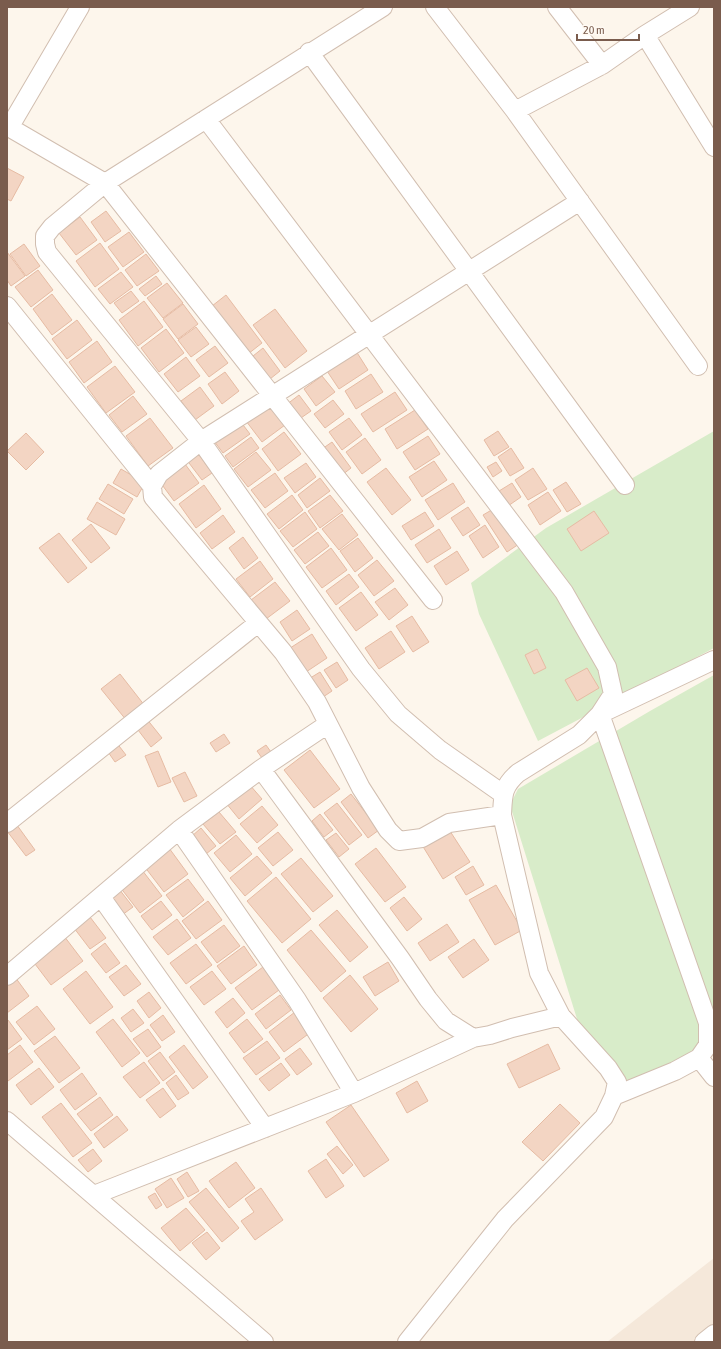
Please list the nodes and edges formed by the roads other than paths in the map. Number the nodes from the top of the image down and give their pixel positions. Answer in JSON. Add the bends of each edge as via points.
{"nodes":[{"id":1,"x":80,"y":7,"type":"edge"},
{"id":2,"x":383,"y":7,"type":"edge"},
{"id":3,"x":435,"y":7,"type":"edge"},
{"id":4,"x":557,"y":7,"type":"edge"},
{"id":5,"x":690,"y":7,"type":"edge"},
{"id":6,"x":645,"y":35,"type":"junction"},
{"id":7,"x":309,"y":52,"type":"junction"},
{"id":8,"x":602,"y":65,"type":"junction"},
{"id":9,"x":514,"y":111,"type":"junction"},
{"id":10,"x":206,"y":119,"type":"junction"},
{"id":11,"x":8,"y":127,"type":"edge"},
{"id":12,"x":714,"y":147,"type":"edge"},
{"id":13,"x":105,"y":183,"type":"junction"},
{"id":14,"x":580,"y":201,"type":"junction"},
{"id":15,"x":470,"y":271,"type":"junction"},
{"id":16,"x":7,"y":306,"type":"edge"},
{"id":17,"x":369,"y":335,"type":"junction"},
{"id":18,"x":698,"y":366,"type":"dead end"},
{"id":19,"x":272,"y":396,"type":"junction"},
{"id":20,"x":202,"y":441,"type":"junction"},
{"id":21,"x":625,"y":485,"type":"dead end"},
{"id":22,"x":152,"y":486,"type":"junction"},
{"id":23,"x":433,"y":600,"type":"dead end"},
{"id":24,"x":258,"y":623,"type":"junction"},
{"id":25,"x":714,"y":660,"type":"edge"},
{"id":26,"x":600,"y":714,"type":"junction"},
{"id":27,"x":328,"y":724,"type":"junction"},
{"id":28,"x":260,"y":769,"type":"junction"},
{"id":29,"x":503,"y":794,"type":"junction"},
{"id":30,"x":502,"y":816,"type":"junction"},
{"id":31,"x":7,"y":823,"type":"edge"},
{"id":32,"x":179,"y":830,"type":"junction"},
{"id":33,"x":101,"y":897,"type":"junction"},
{"id":34,"x":7,"y":976,"type":"edge"},
{"id":35,"x":561,"y":1016,"type":"junction"},
{"id":36,"x":473,"y":1038,"type":"junction"},
{"id":37,"x":699,"y":1058,"type":"junction"},
{"id":38,"x":714,"y":1077,"type":"edge"},
{"id":39,"x":354,"y":1093,"type":"junction"},
{"id":40,"x":614,"y":1096,"type":"junction"},
{"id":41,"x":7,"y":1121,"type":"edge"},
{"id":42,"x":265,"y":1128,"type":"junction"},
{"id":43,"x":94,"y":1196,"type":"junction"},
{"id":44,"x":714,"y":1334,"type":"edge"},
{"id":45,"x":264,"y":1342,"type":"edge"},
{"id":46,"x":407,"y":1342,"type":"edge"},
{"id":47,"x":704,"y":1342,"type":"edge"}],
"edges":[{"from":1,"to":11,"type":"street"},
{"from":2,"to":7,"type":"street"},
{"from":3,"to":9,"type":"street"},
{"from":4,"to":8,"type":"street"},
{"from":5,"to":6,"type":"street"},
{"from":6,"to":8,"type":"street"},
{"from":6,"to":12,"type":"street"},
{"from":7,"to":10,"type":"street"},
{"from":7,"to":15,"type":"street"},
{"from":8,"to":9,"type":"street"},
{"from":9,"to":14,"type":"street"},
{"from":10,"to":13,"type":"street"},
{"from":10,"to":17,"type":"street"},
{"from":11,"to":13,"type":"street"},
{"from":13,"to":19,"type":"street"},
{"from":13,"to":20,"type":"street","via":[[52,227],[45,236],[47,252]]},
{"from":14,"to":15,"type":"street"},
{"from":14,"to":18,"type":"street"},
{"from":15,"to":17,"type":"street"},
{"from":15,"to":21,"type":"street"},
{"from":16,"to":22,"type":"street"},
{"from":17,"to":19,"type":"street"},
{"from":17,"to":26,"type":"street","via":[[564,592],[607,667],[613,694]]},
{"from":19,"to":20,"type":"street"},
{"from":19,"to":23,"type":"street"},
{"from":20,"to":22,"type":"street","via":[[159,474]]},
{"from":20,"to":29,"type":"street","via":[[361,669],[398,714],[440,750]]},
{"from":22,"to":24,"type":"street","via":[[153,498]]},
{"from":24,"to":27,"type":"street","via":[[283,652],[317,702]]},
{"from":24,"to":31,"type":"street"},
{"from":25,"to":26,"type":"street"},
{"from":26,"to":29,"type":"street","via":[[579,735],[518,773],[510,780]]},
{"from":26,"to":37,"type":"street","via":[[708,1023],[708,1044]]},
{"from":27,"to":28,"type":"street"},
{"from":27,"to":30,"type":"street","via":[[361,788],[388,830],[399,841],[422,838],[449,823]]},
{"from":28,"to":32,"type":"street"},
{"from":28,"to":36,"type":"street","via":[[428,999],[446,1021]]},
{"from":29,"to":30,"type":"street"},
{"from":30,"to":35,"type":"street","via":[[539,973]]},
{"from":32,"to":33,"type":"street"},
{"from":32,"to":39,"type":"street","via":[[297,1000]]},
{"from":33,"to":34,"type":"street"},
{"from":33,"to":42,"type":"street"},
{"from":35,"to":36,"type":"street"},
{"from":35,"to":40,"type":"street","via":[[608,1068],[617,1082]]},
{"from":36,"to":39,"type":"street"},
{"from":37,"to":38,"type":"street"},
{"from":37,"to":40,"type":"street","via":[[675,1071]]},
{"from":39,"to":42,"type":"street"},
{"from":40,"to":46,"type":"street","via":[[604,1117],[505,1219]]},
{"from":41,"to":43,"type":"street"},
{"from":42,"to":43,"type":"street"},
{"from":43,"to":45,"type":"street"},
{"from":44,"to":47,"type":"street"}]}
